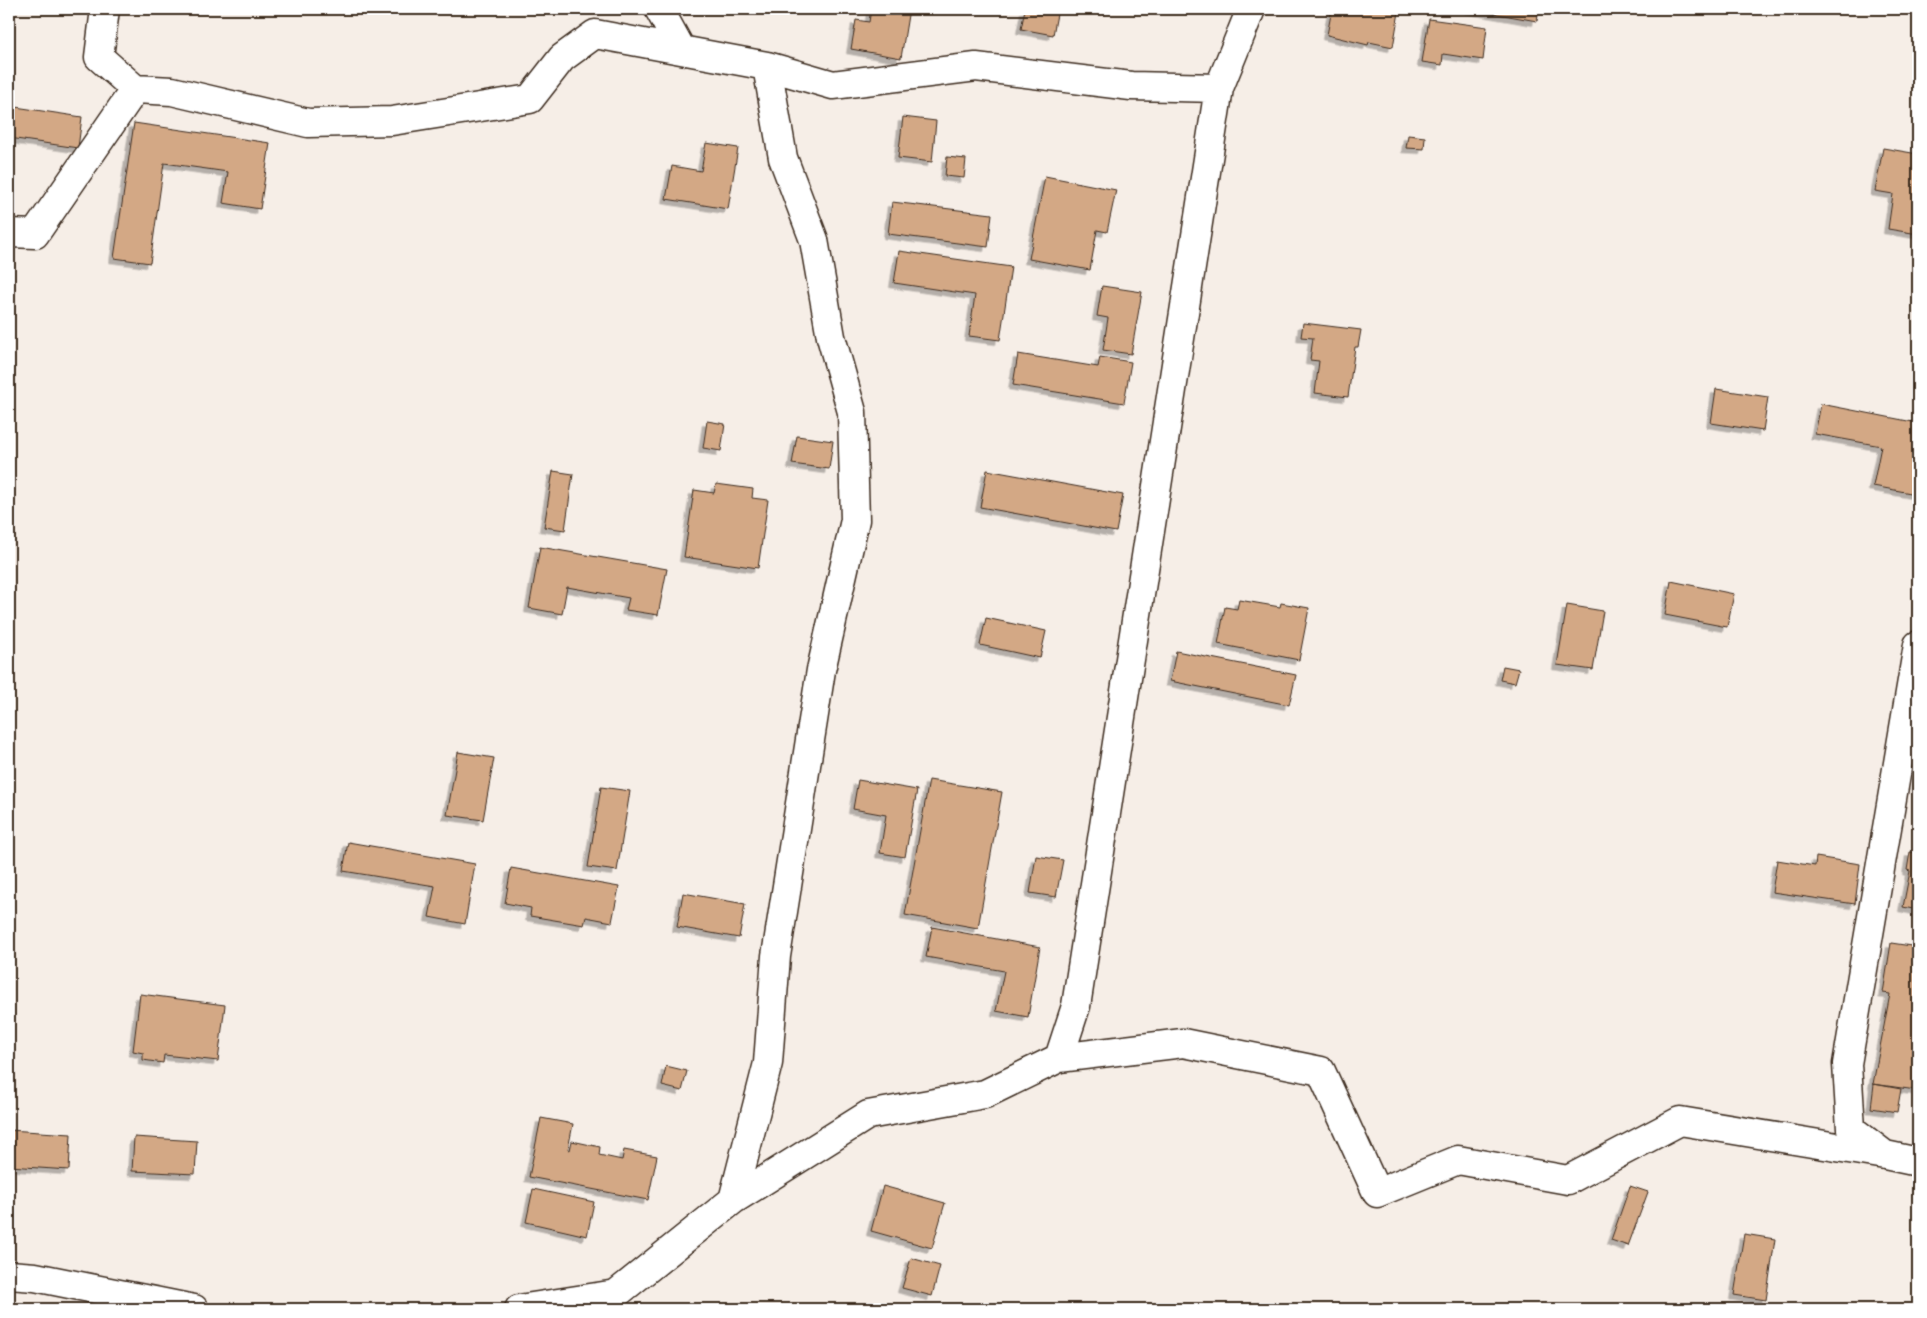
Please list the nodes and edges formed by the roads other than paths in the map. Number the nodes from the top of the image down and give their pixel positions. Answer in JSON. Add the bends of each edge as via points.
{"nodes":[{"id":1,"x":105,"y":9,"type":"edge"},
{"id":2,"x":659,"y":9,"type":"edge"},
{"id":3,"x":1251,"y":9,"type":"edge"},
{"id":4,"x":681,"y":49,"type":"junction"},
{"id":5,"x":767,"y":66,"type":"junction"},
{"id":6,"x":1219,"y":88,"type":"junction"},
{"id":7,"x":135,"y":89,"type":"junction"},
{"id":8,"x":9,"y":233,"type":"edge"},
{"id":9,"x":1918,"y":645,"type":"edge"},
{"id":10,"x":1059,"y":1058,"type":"junction"},
{"id":11,"x":1885,"y":1155,"type":"junction"},
{"id":12,"x":1918,"y":1162,"type":"edge"},
{"id":13,"x":733,"y":1200,"type":"junction"},
{"id":14,"x":9,"y":1275,"type":"edge"},
{"id":15,"x":612,"y":1301,"type":"edge"},
{"id":16,"x":194,"y":1309,"type":"edge"},
{"id":17,"x":518,"y":1309,"type":"edge"}],
"edges":[{"from":1,"to":7,"type":"street","via":[[99,57]]},
{"from":2,"to":4,"type":"street"},
{"from":3,"to":6,"type":"street"},
{"from":4,"to":5,"type":"street"},
{"from":4,"to":7,"type":"street","via":[[594,34],[562,58],[530,99],[392,121],[308,123],[172,91]]},
{"from":5,"to":6,"type":"street","via":[[833,85],[976,67],[1131,86]]},
{"from":5,"to":13,"type":"street","via":[[783,158],[814,240],[830,336],[852,412],[855,520],[814,709],[776,956],[768,1063]]},
{"from":6,"to":10,"type":"street","via":[[1076,1006]]},
{"from":7,"to":8,"type":"street","via":[[35,234]]},
{"from":9,"to":11,"type":"street","via":[[1847,1064],[1851,1129]]},
{"from":10,"to":11,"type":"street","via":[[1183,1043],[1321,1071],[1377,1193],[1458,1160],[1568,1180],[1680,1121]]},
{"from":10,"to":13,"type":"street","via":[[985,1094],[868,1115]]},
{"from":11,"to":12,"type":"street"},
{"from":13,"to":15,"type":"street"},
{"from":14,"to":16,"type":"street","via":[[35,1277]]},
{"from":15,"to":17,"type":"street"}]}
